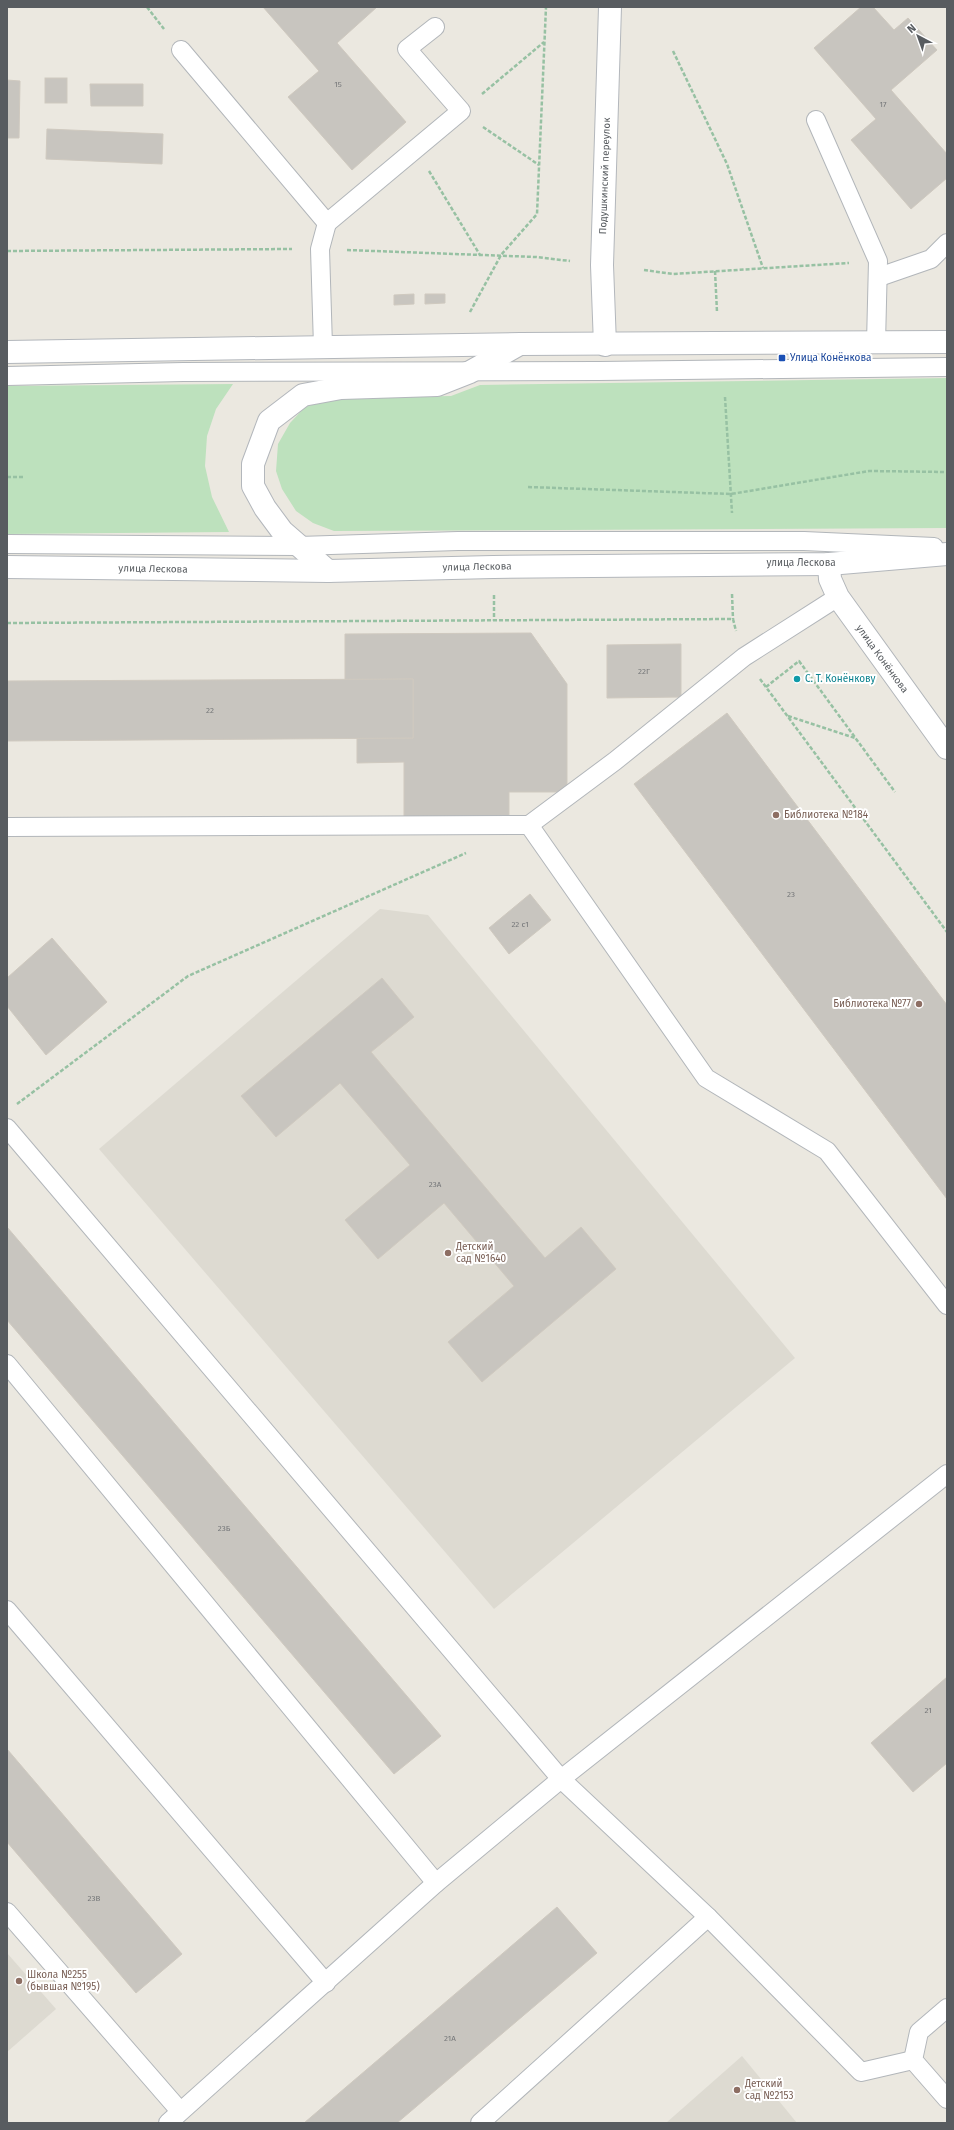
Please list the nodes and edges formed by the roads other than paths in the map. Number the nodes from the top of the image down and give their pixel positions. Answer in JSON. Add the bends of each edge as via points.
{"nodes":[{"id":1,"x":610,"y":7,"type":"edge"},
{"id":2,"x":435,"y":27,"type":"dead end"},
{"id":3,"x":181,"y":50,"type":"dead end"},
{"id":4,"x":816,"y":120,"type":"dead end"},
{"id":5,"x":327,"y":223,"type":"junction"},
{"id":6,"x":947,"y":243,"type":"edge"},
{"id":7,"x":879,"y":269,"type":"junction"},
{"id":8,"x":947,"y":342,"type":"edge"},
{"id":9,"x":876,"y":343,"type":"junction"},
{"id":10,"x":520,"y":344,"type":"junction"},
{"id":11,"x":604,"y":345,"type":"junction"},
{"id":12,"x":323,"y":346,"type":"junction"},
{"id":13,"x":7,"y":352,"type":"edge"},
{"id":14,"x":947,"y":367,"type":"edge"},
{"id":15,"x":470,"y":372,"type":"junction"},
{"id":16,"x":7,"y":376,"type":"edge"},
{"id":17,"x":7,"y":544,"type":"edge"},
{"id":18,"x":299,"y":546,"type":"junction"},
{"id":19,"x":947,"y":548,"type":"edge"},
{"id":20,"x":947,"y":554,"type":"edge"},
{"id":21,"x":829,"y":564,"type":"junction"},
{"id":22,"x":7,"y":567,"type":"edge"},
{"id":23,"x":328,"y":572,"type":"junction"},
{"id":24,"x":838,"y":597,"type":"junction"},
{"id":25,"x":947,"y":748,"type":"edge"},
{"id":26,"x":529,"y":825,"type":"junction"},
{"id":27,"x":7,"y":827,"type":"edge"},
{"id":28,"x":7,"y":1128,"type":"edge"},
{"id":29,"x":947,"y":1305,"type":"edge"},
{"id":30,"x":7,"y":1364,"type":"edge"},
{"id":31,"x":947,"y":1474,"type":"edge"},
{"id":32,"x":7,"y":1610,"type":"edge"},
{"id":33,"x":561,"y":1779,"type":"junction"},
{"id":34,"x":436,"y":1883,"type":"junction"},
{"id":35,"x":7,"y":1912,"type":"edge"},
{"id":36,"x":708,"y":1917,"type":"junction"},
{"id":37,"x":326,"y":1983,"type":"junction"},
{"id":38,"x":947,"y":2008,"type":"edge"},
{"id":39,"x":913,"y":2060,"type":"junction"},
{"id":40,"x":947,"y":2099,"type":"edge"},
{"id":41,"x":174,"y":2117,"type":"edge"},
{"id":42,"x":480,"y":2123,"type":"edge"}],
"edges":[{"from":1,"to":11,"type":"main road","name":"Подушкинский переулок","via":[[602,265]]},
{"from":2,"to":5,"type":"lane","via":[[407,49],[460,111]]},
{"from":3,"to":5,"type":"lane"},
{"from":4,"to":7,"type":"lane"},
{"from":5,"to":12,"type":"lane","via":[[320,249]]},
{"from":6,"to":7,"type":"lane","via":[[932,258]]},
{"from":7,"to":9,"type":"lane"},
{"from":8,"to":9,"type":"main road"},
{"from":9,"to":11,"type":"main road","via":[[725,342]]},
{"from":10,"to":11,"type":"main road"},
{"from":10,"to":12,"type":"main road"},
{"from":10,"to":15,"type":"main road"},
{"from":12,"to":13,"type":"main road"},
{"from":14,"to":15,"type":"lane"},
{"from":15,"to":16,"type":"lane","via":[[183,372]]},
{"from":15,"to":18,"type":"main road","via":[[437,386],[341,388],[303,395],[269,421],[253,464],[252,486],[282,531]]},
{"from":17,"to":18,"type":"lane","name":"улица Лескова"},
{"from":18,"to":19,"type":"lane","name":"улица Лескова","via":[[458,541],[804,541]]},
{"from":18,"to":23,"type":"main road"},
{"from":20,"to":21,"type":"main road","name":"улица Лескова"},
{"from":21,"to":23,"type":"main road","name":"улица Лескова","via":[[493,567]]},
{"from":21,"to":24,"type":"main road","name":"улица Конёнкова","via":[[830,579]]},
{"from":22,"to":23,"type":"main road","name":"улица Лескова"},
{"from":24,"to":25,"type":"main road","name":"улица Конёнкова"},
{"from":24,"to":26,"type":"lane","via":[[744,657],[615,761]]},
{"from":26,"to":27,"type":"lane"},
{"from":26,"to":29,"type":"lane","via":[[706,1078],[827,1151]]},
{"from":28,"to":33,"type":"lane"},
{"from":30,"to":34,"type":"lane"},
{"from":31,"to":33,"type":"lane"},
{"from":32,"to":37,"type":"lane"},
{"from":33,"to":34,"type":"lane"},
{"from":33,"to":36,"type":"lane"},
{"from":34,"to":37,"type":"lane"},
{"from":35,"to":41,"type":"lane"},
{"from":36,"to":39,"type":"lane","via":[[861,2072]]},
{"from":36,"to":42,"type":"lane"},
{"from":37,"to":41,"type":"lane"},
{"from":38,"to":39,"type":"lane","via":[[918,2032]]},
{"from":39,"to":40,"type":"lane"}]}
